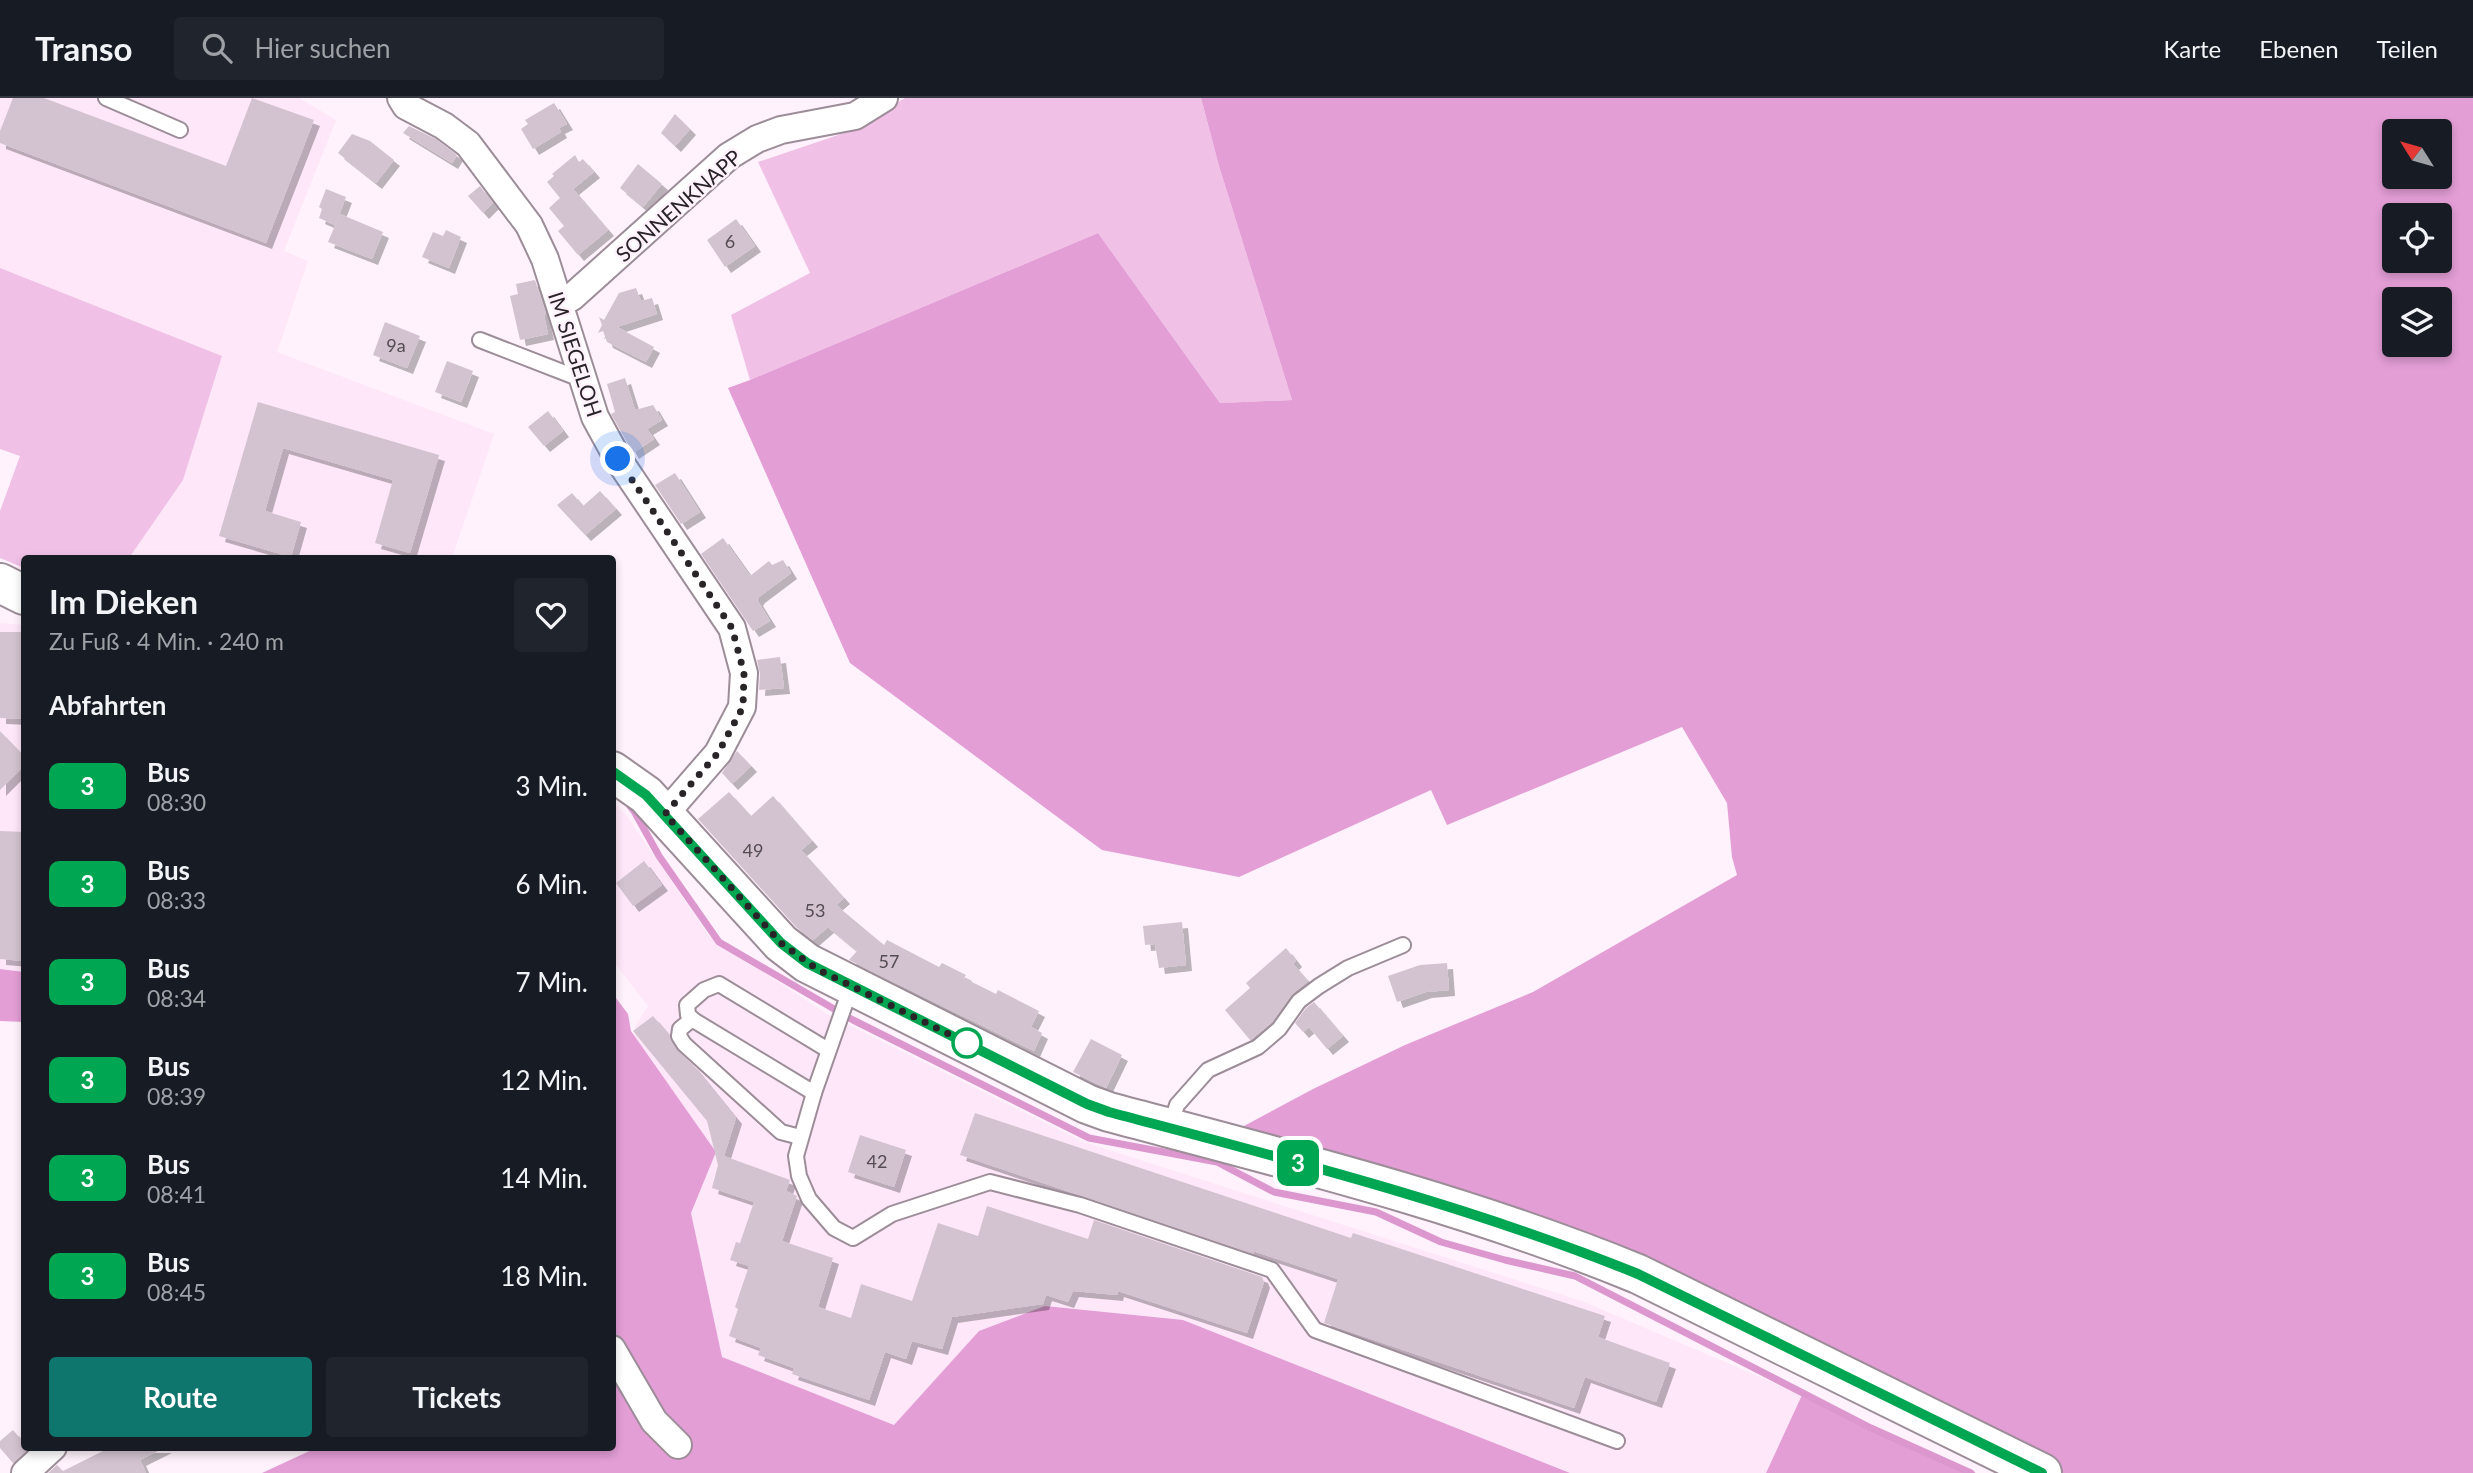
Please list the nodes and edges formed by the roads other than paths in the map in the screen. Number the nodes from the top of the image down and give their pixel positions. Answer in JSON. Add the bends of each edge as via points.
{"nodes":[{"id":1,"x":106,"y":98,"type":"edge"},
{"id":2,"x":401,"y":98,"type":"edge"},
{"id":3,"x":884,"y":98,"type":"edge"},
{"id":4,"x":180,"y":130,"type":"dead end"},
{"id":5,"x":559,"y":304,"type":"junction"},
{"id":6,"x":480,"y":340,"type":"dead end"},
{"id":7,"x":583,"y":380,"type":"junction"},
{"id":8,"x":0,"y":583,"type":"edge"},
{"id":9,"x":21,"y":594,"type":"edge"},
{"id":10,"x":616,"y":774,"type":"edge"},
{"id":11,"x":665,"y":814,"type":"junction"},
{"id":12,"x":1403,"y":945,"type":"dead end"},
{"id":13,"x":849,"y":994,"type":"junction"},
{"id":14,"x":692,"y":1019,"type":"junction"},
{"id":15,"x":828,"y":1050,"type":"junction"},
{"id":16,"x":814,"y":1093,"type":"junction"},
{"id":17,"x":1170,"y":1128,"type":"junction"},
{"id":18,"x":800,"y":1137,"type":"junction"},
{"id":19,"x":616,"y":1356,"type":"edge"},
{"id":20,"x":1617,"y":1441,"type":"dead end"},
{"id":21,"x":678,"y":1445,"type":"dead end"},
{"id":22,"x":49,"y":1451,"type":"edge"},
{"id":23,"x":25,"y":1473,"type":"edge"},
{"id":24,"x":2042,"y":1473,"type":"edge"}],
"edges":[{"from":1,"to":4,"type":"lane"},
{"from":2,"to":5,"type":"street","name":"IM SIEGELOH","via":[[406,106],[468,144],[529,225]]},
{"from":3,"to":5,"type":"street","name":"SONNENKNAPP","via":[[855,116],[781,130],[729,156],[572,298]]},
{"from":5,"to":7,"type":"street","name":"IM SIEGELOH"},
{"from":6,"to":7,"type":"lane"},
{"from":7,"to":11,"type":"street","name":"IM SIEGELOH","via":[[595,417],[618,459],[732,628],[744,673],[743,707],[718,753]]},
{"from":8,"to":9,"type":"street"},
{"from":10,"to":11,"type":"street"},
{"from":11,"to":13,"type":"street","via":[[781,943]]},
{"from":12,"to":17,"type":"lane","via":[[1319,986],[1299,1001],[1279,1030],[1258,1047],[1208,1070],[1177,1105]]},
{"from":13,"to":15,"type":"lane"},
{"from":13,"to":17,"type":"street","via":[[1087,1104]]},
{"from":14,"to":15,"type":"lane","via":[[687,1005],[719,984]]},
{"from":14,"to":16,"type":"lane"},
{"from":14,"to":18,"type":"lane","via":[[680,1029],[684,1044],[781,1132]]},
{"from":15,"to":16,"type":"lane"},
{"from":16,"to":18,"type":"lane"},
{"from":17,"to":24,"type":"street","via":[[1578,1250],[1638,1274]]},
{"from":18,"to":20,"type":"lane","via":[[796,1164],[809,1199],[834,1228],[853,1238],[891,1214],[990,1182],[1080,1205],[1272,1270],[1315,1330]]},
{"from":19,"to":21,"type":"street","via":[[654,1421]]},
{"from":22,"to":23,"type":"street"}]}
